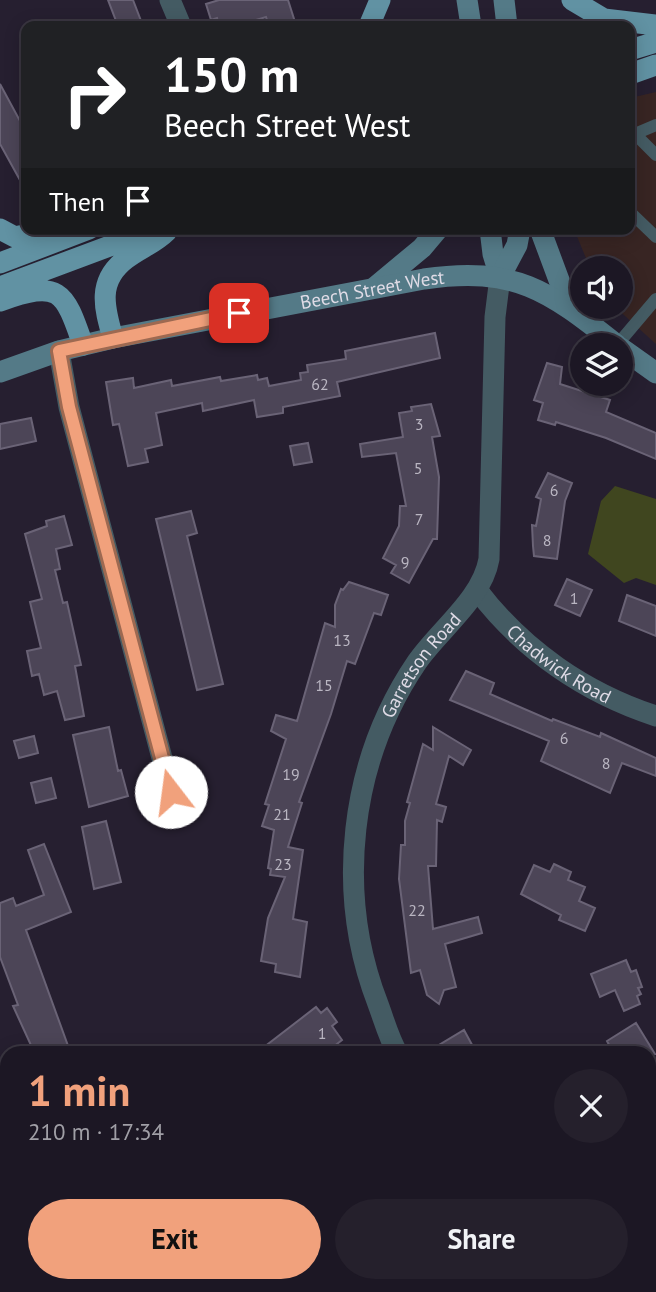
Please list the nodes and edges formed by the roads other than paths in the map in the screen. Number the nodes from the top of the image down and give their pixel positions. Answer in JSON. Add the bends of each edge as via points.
{"nodes":[{"id":1,"x":170,"y":0,"type":"edge"},
{"id":2,"x":380,"y":0,"type":"edge"},
{"id":3,"x":467,"y":0,"type":"edge"},
{"id":4,"x":504,"y":0,"type":"edge"},
{"id":5,"x":572,"y":0,"type":"edge"},
{"id":6,"x":179,"y":21,"type":"edge"},
{"id":7,"x":371,"y":21,"type":"edge"},
{"id":8,"x":470,"y":21,"type":"edge"},
{"id":9,"x":506,"y":21,"type":"edge"},
{"id":10,"x":621,"y":21,"type":"edge"},
{"id":11,"x":635,"y":23,"type":"edge"},
{"id":12,"x":656,"y":25,"type":"edge"},
{"id":13,"x":656,"y":42,"type":"edge"},
{"id":14,"x":635,"y":48,"type":"edge"},
{"id":15,"x":656,"y":65,"type":"edge"},
{"id":16,"x":635,"y":72,"type":"edge"},
{"id":17,"x":656,"y":125,"type":"edge"},
{"id":18,"x":635,"y":134,"type":"edge"},
{"id":19,"x":635,"y":138,"type":"edge"},
{"id":20,"x":656,"y":155,"type":"edge"},
{"id":21,"x":635,"y":217,"type":"edge"},
{"id":22,"x":0,"y":229,"type":"edge"},
{"id":23,"x":24,"y":235,"type":"edge"},
{"id":24,"x":73,"y":235,"type":"edge"},
{"id":25,"x":139,"y":235,"type":"edge"},
{"id":26,"x":163,"y":235,"type":"edge"},
{"id":27,"x":433,"y":235,"type":"edge"},
{"id":28,"x":491,"y":235,"type":"edge"},
{"id":29,"x":519,"y":235,"type":"edge"},
{"id":30,"x":542,"y":235,"type":"edge"},
{"id":31,"x":656,"y":237,"type":"edge"},
{"id":32,"x":0,"y":263,"type":"edge"},
{"id":33,"x":500,"y":277,"type":"junction"},
{"id":34,"x":0,"y":287,"type":"edge"},
{"id":35,"x":373,"y":288,"type":"junction"},
{"id":36,"x":656,"y":299,"type":"edge"},
{"id":37,"x":0,"y":301,"type":"edge"},
{"id":38,"x":569,"y":307,"type":"junction"},
{"id":39,"x":602,"y":333,"type":"edge"},
{"id":40,"x":629,"y":333,"type":"edge"},
{"id":41,"x":113,"y":338,"type":"junction"},
{"id":42,"x":83,"y":345,"type":"junction"},
{"id":43,"x":59,"y":351,"type":"junction"},
{"id":44,"x":633,"y":356,"type":"edge"},
{"id":45,"x":0,"y":372,"type":"edge"},
{"id":46,"x":656,"y":373,"type":"edge"},
{"id":47,"x":478,"y":592,"type":"junction"},
{"id":48,"x":656,"y":716,"type":"edge"},
{"id":49,"x":171,"y":792,"type":"dead end"},
{"id":50,"x":391,"y":1046,"type":"edge"}],
"edges":[{"from":1,"to":6,"type":"street"},
{"from":2,"to":7,"type":"main road"},
{"from":3,"to":8,"type":"street"},
{"from":4,"to":9,"type":"street"},
{"from":5,"to":10,"type":"main road","via":[[604,19]]},
{"from":11,"to":12,"type":"main road"},
{"from":13,"to":14,"type":"main road"},
{"from":15,"to":16,"type":"main road"},
{"from":17,"to":18,"type":"lane"},
{"from":19,"to":20,"type":"lane"},
{"from":21,"to":31,"type":"lane"},
{"from":22,"to":23,"type":"main road","via":[[15,237]]},
{"from":24,"to":32,"type":"main road"},
{"from":25,"to":34,"type":"main road"},
{"from":26,"to":41,"type":"main road","via":[[127,258],[105,285],[104,307]]},
{"from":27,"to":35,"type":"street"},
{"from":28,"to":33,"type":"street"},
{"from":29,"to":33,"type":"street"},
{"from":30,"to":38,"type":"street"},
{"from":33,"to":35,"type":"street","name":"Beech Street West","via":[[452,275]]},
{"from":33,"to":38,"type":"street","name":"Beech Street West","via":[[536,288]]},
{"from":33,"to":47,"type":"street","name":"Garretson Road","via":[[489,559]]},
{"from":35,"to":41,"type":"street","name":"Beech Street West"},
{"from":36,"to":40,"type":"lane"},
{"from":37,"to":42,"type":"main road","via":[[40,290],[60,294],[70,307]]},
{"from":38,"to":39,"type":"street","name":"Beech Street West"},
{"from":41,"to":42,"type":"street","name":"Beech Street West"},
{"from":42,"to":43,"type":"street","name":"Beech Street West"},
{"from":43,"to":45,"type":"street","name":"Beech Street West"},
{"from":43,"to":49,"type":"street","via":[[69,407]]},
{"from":44,"to":46,"type":"street","name":"Beech Street West"},
{"from":47,"to":48,"type":"street","name":"Chadwick Road","via":[[526,646],[569,675]]},
{"from":47,"to":50,"type":"street","name":"Garretson Road","via":[[417,663],[391,708],[357,818],[351,881],[357,923],[368,978]]}]}
